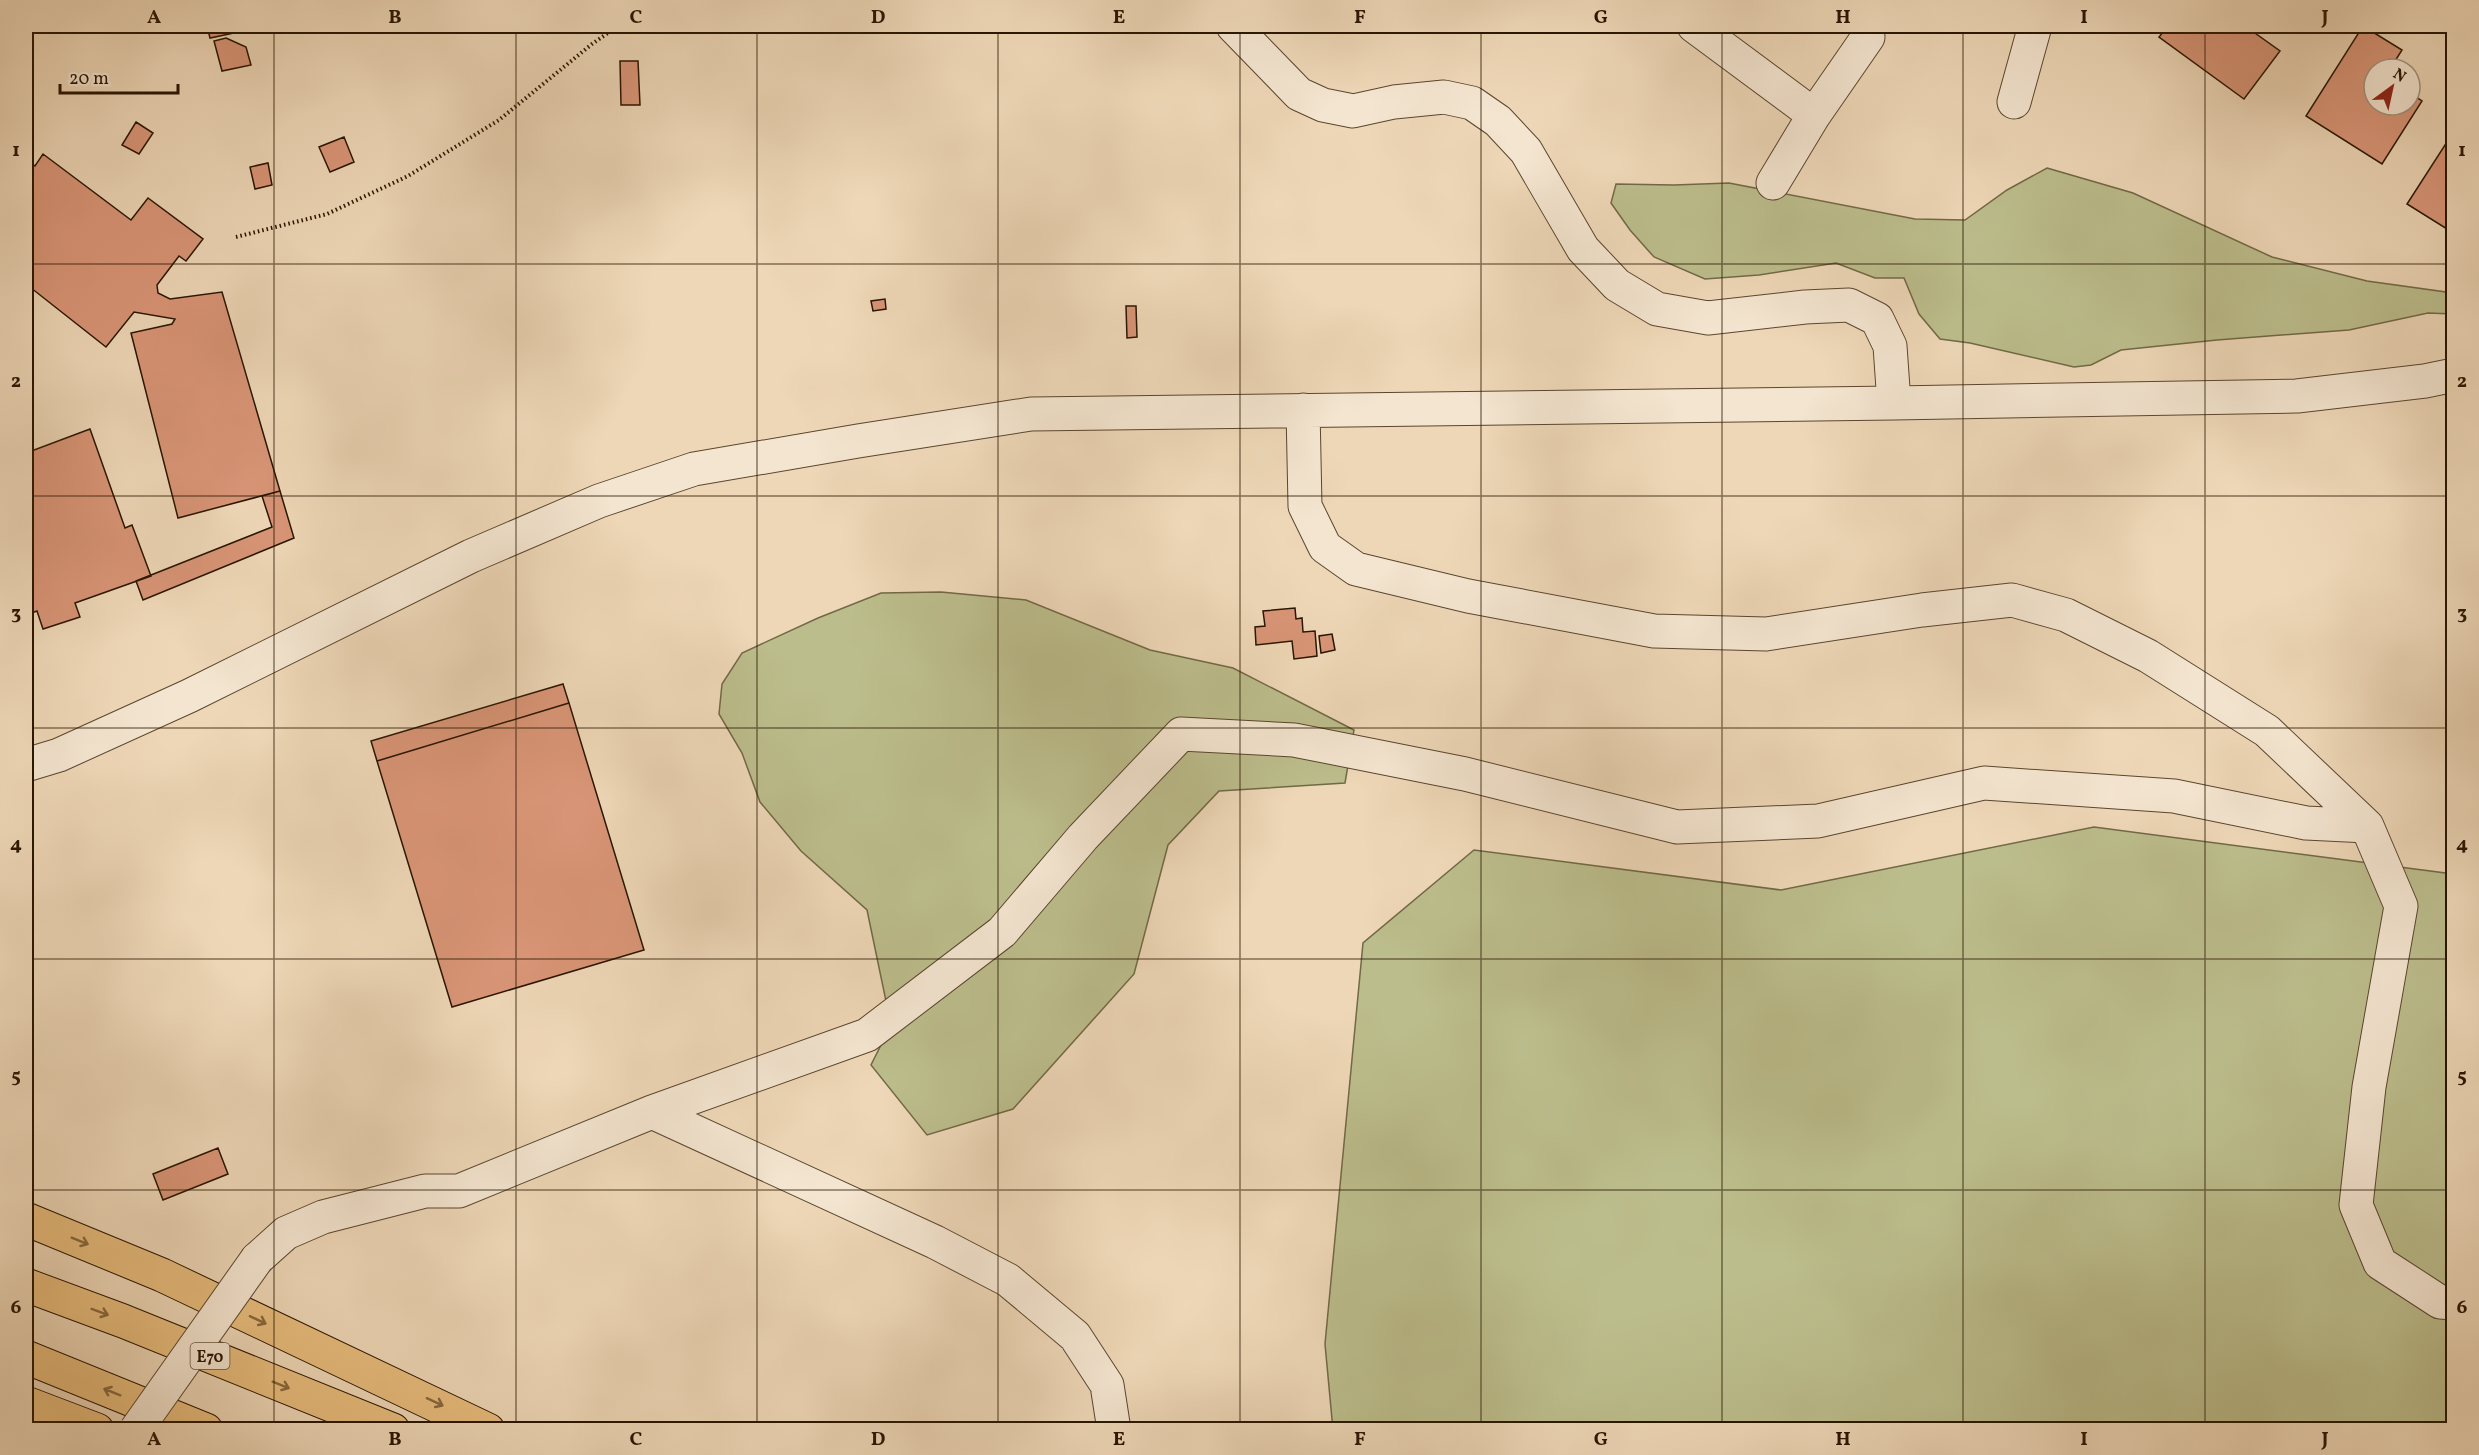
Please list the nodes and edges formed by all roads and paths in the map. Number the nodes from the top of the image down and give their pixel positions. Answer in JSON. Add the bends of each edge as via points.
{"nodes":[{"id":1,"x":618,"y":26,"type":"edge"},
{"id":2,"x":1233,"y":26,"type":"edge"},
{"id":3,"x":1694,"y":26,"type":"edge"},
{"id":4,"x":2035,"y":26,"type":"edge"},
{"id":5,"x":1868,"y":37,"type":"dead end"},
{"id":6,"x":2014,"y":102,"type":"dead end"},
{"id":7,"x":1814,"y":115,"type":"junction"},
{"id":8,"x":1773,"y":183,"type":"dead end"},
{"id":9,"x":236,"y":237,"type":"dead end"},
{"id":10,"x":2454,"y":375,"type":"edge"},
{"id":11,"x":1894,"y":403,"type":"junction"},
{"id":12,"x":1303,"y":410,"type":"junction"},
{"id":13,"x":26,"y":765,"type":"edge"},
{"id":14,"x":2367,"y":826,"type":"junction"},
{"id":15,"x":652,"y":1112,"type":"junction"},
{"id":16,"x":26,"y":1219,"type":"edge"},
{"id":17,"x":26,"y":1285,"type":"edge"},
{"id":18,"x":2454,"y":1303,"type":"edge"},
{"id":19,"x":26,"y":1357,"type":"edge"},
{"id":20,"x":26,"y":1403,"type":"edge"},
{"id":21,"x":97,"y":1430,"type":"edge"},
{"id":22,"x":136,"y":1430,"type":"edge"},
{"id":23,"x":206,"y":1430,"type":"edge"},
{"id":24,"x":393,"y":1430,"type":"edge"},
{"id":25,"x":488,"y":1430,"type":"edge"},
{"id":26,"x":1114,"y":1430,"type":"edge"}],
"edges":[{"from":1,"to":9,"type":"path","via":[[500,120],[408,176],[327,214]]},
{"from":2,"to":11,"type":"street","via":[[1299,94],[1323,105],[1353,111],[1444,97],[1472,103],[1498,120],[1526,151],[1583,249],[1617,285],[1657,309],[1708,318],[1849,305],[1877,319],[1890,346]]},
{"from":3,"to":7,"type":"street"},
{"from":4,"to":6,"type":"street"},
{"from":5,"to":7,"type":"street"},
{"from":7,"to":8,"type":"street"},
{"from":10,"to":11,"type":"street","via":[[2297,396]]},
{"from":11,"to":12,"type":"street"},
{"from":12,"to":13,"type":"street","via":[[1031,414],[694,469],[599,501],[471,556],[189,696],[58,755]]},
{"from":12,"to":14,"type":"street","via":[[1305,506],[1325,546],[1356,569],[1468,596],[1654,631],[1766,634],[2012,600],[2066,615],[2148,656],[2267,731]]},
{"from":14,"to":15,"type":"street","via":[[2306,823],[2174,796],[1984,783],[1818,821],[1677,827],[1465,774],[1293,740],[1181,734],[1083,837],[1002,932],[867,1035]]},
{"from":14,"to":18,"type":"street","via":[[2401,906],[2369,1087],[2356,1205],[2379,1263],[2440,1302]]},
{"from":15,"to":22,"type":"street","bridge":true,"via":[[459,1191],[425,1191],[323,1217],[286,1233],[257,1259]]},
{"from":15,"to":26,"type":"street","via":[[935,1242],[1008,1280],[1075,1336],[1107,1385]]},
{"from":16,"to":25,"type":"highway","one_way":true,"via":[[162,1275]]},
{"from":17,"to":24,"type":"highway","number":"E70","one_way":true},
{"from":23,"to":19,"type":"highway","one_way":true},
{"from":20,"to":21,"type":"highway"}]}
